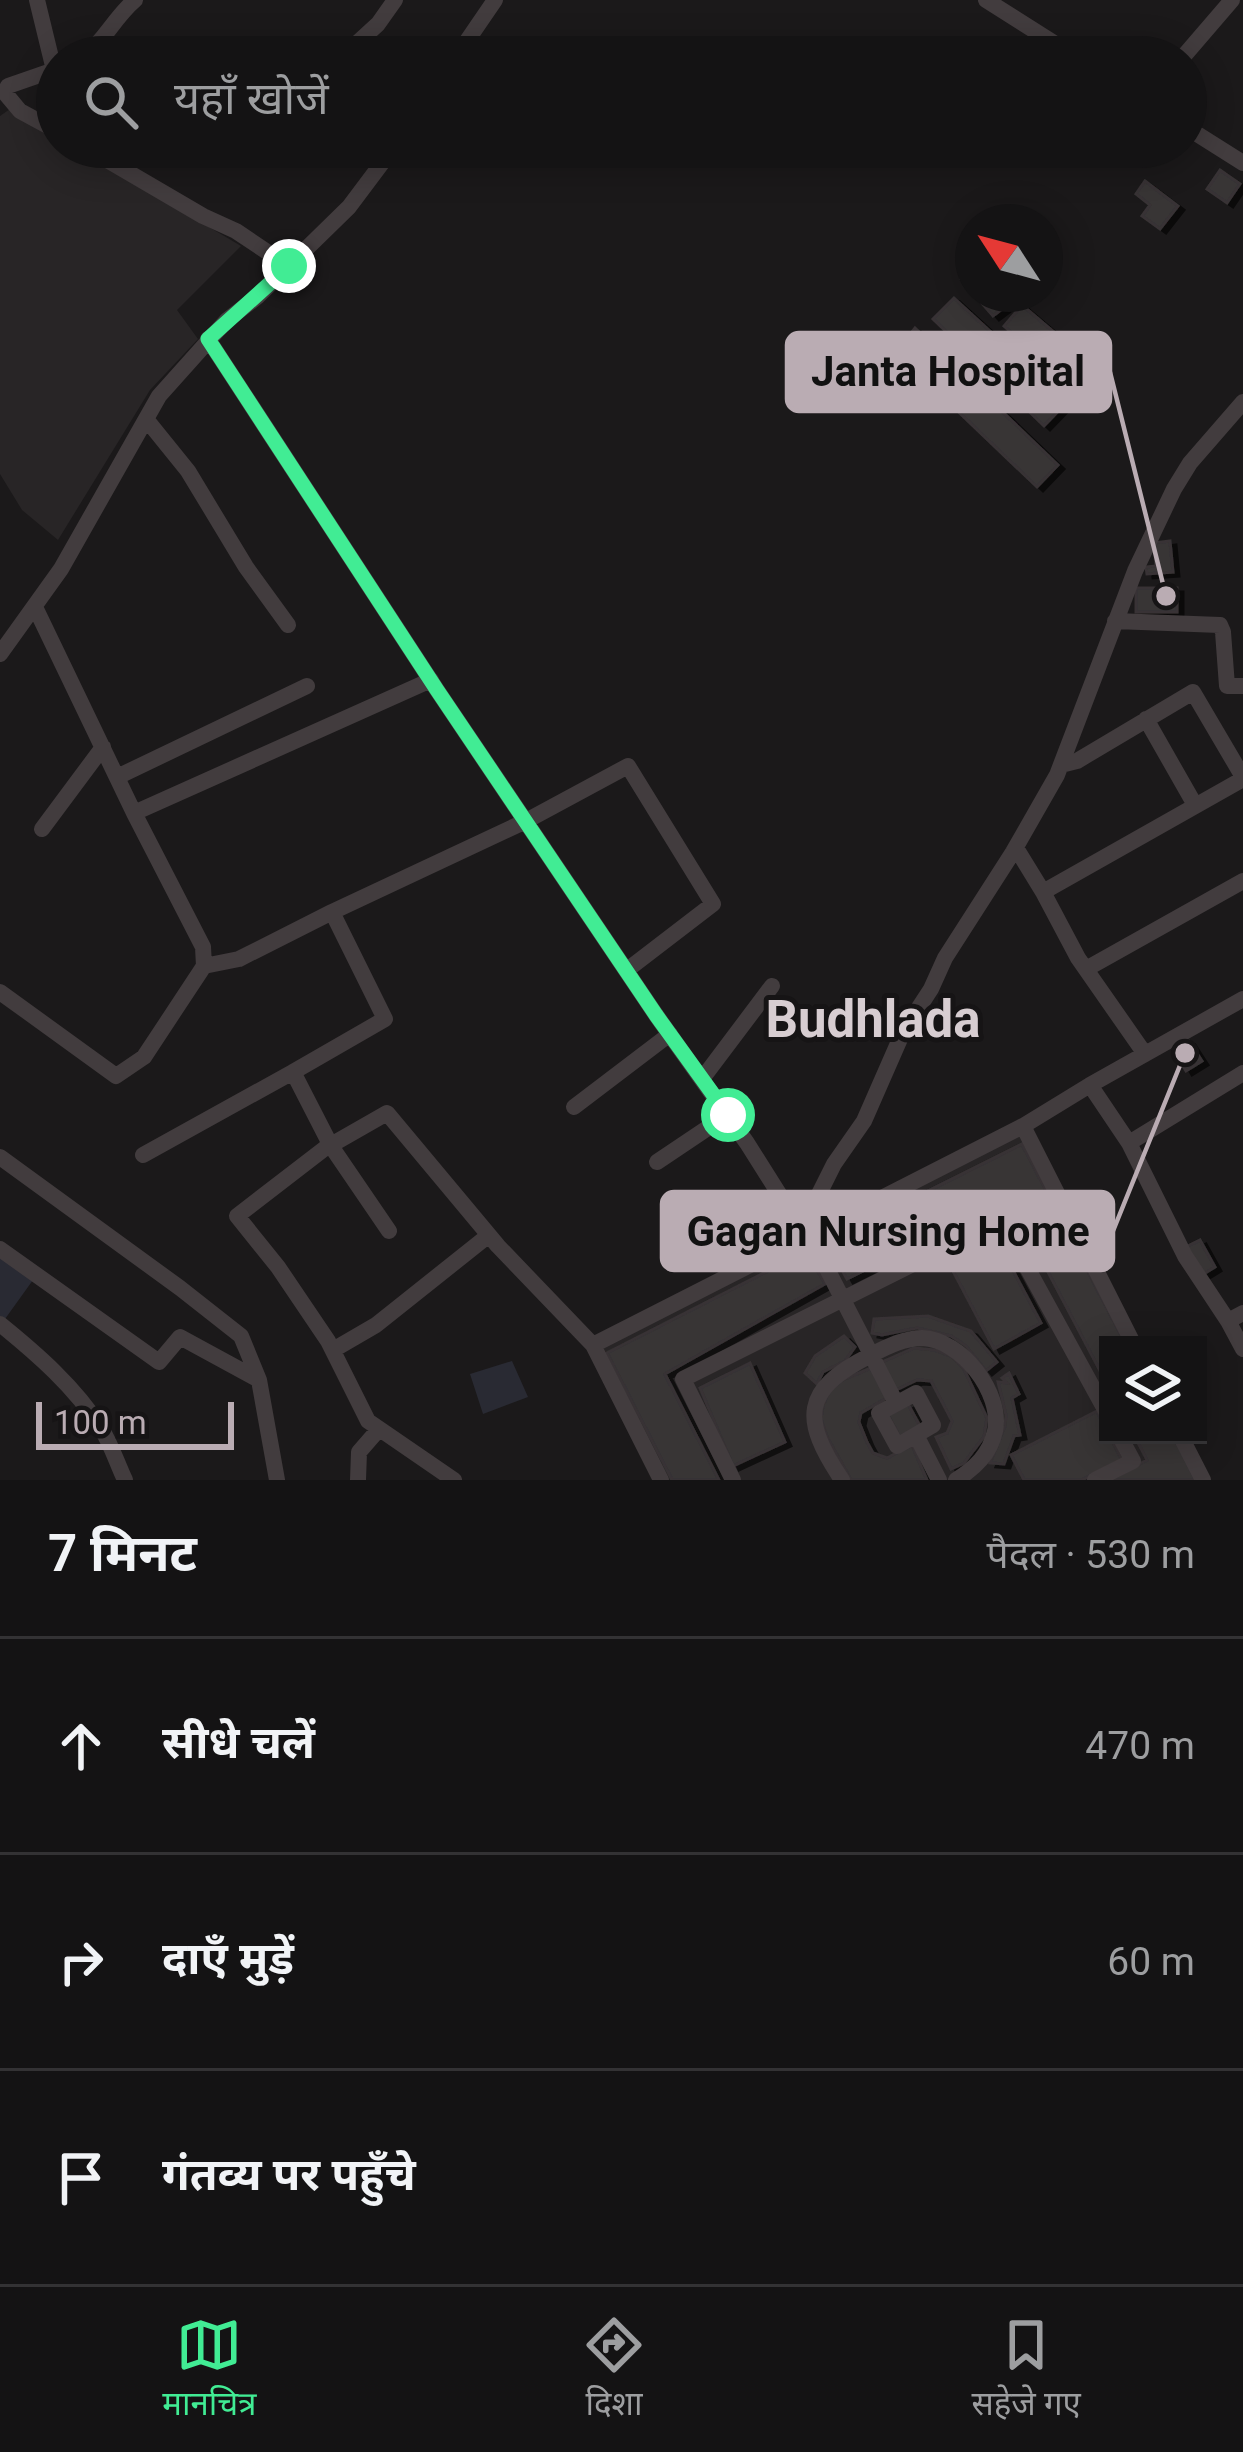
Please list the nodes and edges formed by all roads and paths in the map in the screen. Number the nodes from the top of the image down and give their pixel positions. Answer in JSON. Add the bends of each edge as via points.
{"nodes":[{"id":1,"x":37,"y":0,"type":"edge"},
{"id":2,"x":135,"y":0,"type":"edge"},
{"id":3,"x":395,"y":0,"type":"edge"},
{"id":4,"x":495,"y":0,"type":"edge"},
{"id":5,"x":986,"y":0,"type":"edge"},
{"id":6,"x":1232,"y":0,"type":"edge"},
{"id":7,"x":47,"y":36,"type":"edge"},
{"id":8,"x":104,"y":36,"type":"edge"},
{"id":9,"x":365,"y":36,"type":"edge"},
{"id":10,"x":470,"y":36,"type":"edge"},
{"id":11,"x":1043,"y":36,"type":"edge"},
{"id":12,"x":1201,"y":36,"type":"edge"},
{"id":13,"x":36,"y":77,"type":"edge"},
{"id":14,"x":36,"y":120,"type":"edge"},
{"id":15,"x":1207,"y":141,"type":"edge"},
{"id":16,"x":1243,"y":164,"type":"edge"},
{"id":17,"x":121,"y":168,"type":"edge"},
{"id":18,"x":378,"y":168,"type":"edge"},
{"id":19,"x":289,"y":266,"type":"junction"},
{"id":20,"x":208,"y":339,"type":"junction"},
{"id":21,"x":1243,"y":403,"type":"edge"},
{"id":22,"x":146,"y":419,"type":"junction"},
{"id":23,"x":35,"y":607,"type":"junction"},
{"id":24,"x":1115,"y":621,"type":"junction"},
{"id":25,"x":288,"y":625,"type":"dead end"},
{"id":26,"x":0,"y":654,"type":"edge"},
{"id":27,"x":431,"y":680,"type":"junction"},
{"id":28,"x":307,"y":686,"type":"dead end"},
{"id":29,"x":1235,"y":686,"type":"edge"},
{"id":30,"x":1193,"y":692,"type":"junction"},
{"id":31,"x":1146,"y":719,"type":"junction"},
{"id":32,"x":103,"y":747,"type":"junction"},
{"id":33,"x":1061,"y":765,"type":"junction"},
{"id":34,"x":117,"y":777,"type":"junction"},
{"id":35,"x":1243,"y":778,"type":"edge"},
{"id":36,"x":1195,"y":805,"type":"junction"},
{"id":37,"x":134,"y":813,"type":"junction"},
{"id":38,"x":526,"y":820,"type":"junction"},
{"id":39,"x":42,"y":830,"type":"dead end"},
{"id":40,"x":1016,"y":848,"type":"junction"},
{"id":41,"x":1243,"y":881,"type":"edge"},
{"id":42,"x":1043,"y":892,"type":"junction"},
{"id":43,"x":332,"y":912,"type":"junction"},
{"id":44,"x":204,"y":966,"type":"junction"},
{"id":45,"x":1086,"y":969,"type":"junction"},
{"id":46,"x":627,"y":970,"type":"junction"},
{"id":47,"x":772,"y":986,"type":"dead end"},
{"id":48,"x":0,"y":992,"type":"edge"},
{"id":49,"x":1243,"y":999,"type":"edge"},
{"id":50,"x":670,"y":1034,"type":"junction"},
{"id":51,"x":1145,"y":1054,"type":"junction"},
{"id":52,"x":293,"y":1072,"type":"junction"},
{"id":53,"x":1243,"y":1073,"type":"edge"},
{"id":54,"x":702,"y":1079,"type":"junction"},
{"id":55,"x":1090,"y":1084,"type":"junction"},
{"id":56,"x":574,"y":1107,"type":"dead end"},
{"id":57,"x":728,"y":1115,"type":"junction"},
{"id":58,"x":1023,"y":1126,"type":"junction"},
{"id":59,"x":1129,"y":1143,"type":"junction"},
{"id":60,"x":331,"y":1146,"type":"junction"},
{"id":61,"x":143,"y":1155,"type":"dead end"},
{"id":62,"x":0,"y":1157,"type":"edge"},
{"id":63,"x":657,"y":1162,"type":"dead end"},
{"id":64,"x":806,"y":1230,"type":"junction"},
{"id":65,"x":389,"y":1231,"type":"dead end"},
{"id":66,"x":489,"y":1235,"type":"junction"},
{"id":67,"x":0,"y":1250,"type":"edge"},
{"id":68,"x":842,"y":1298,"type":"junction"},
{"id":69,"x":1235,"y":1317,"type":"edge"},
{"id":70,"x":0,"y":1324,"type":"edge"},
{"id":71,"x":1130,"y":1336,"type":"edge"},
{"id":72,"x":593,"y":1345,"type":"junction"},
{"id":73,"x":1243,"y":1349,"type":"edge"},
{"id":74,"x":333,"y":1350,"type":"junction"},
{"id":75,"x":872,"y":1355,"type":"junction"},
{"id":76,"x":259,"y":1380,"type":"junction"},
{"id":77,"x":1099,"y":1399,"type":"edge"},
{"id":78,"x":896,"y":1403,"type":"junction"},
{"id":79,"x":379,"y":1429,"type":"junction"},
{"id":80,"x":916,"y":1435,"type":"junction"},
{"id":81,"x":1124,"y":1444,"type":"edge"},
{"id":82,"x":1185,"y":1444,"type":"edge"},
{"id":83,"x":125,"y":1480,"type":"edge"},
{"id":84,"x":278,"y":1480,"type":"edge"},
{"id":85,"x":358,"y":1480,"type":"edge"},
{"id":86,"x":454,"y":1480,"type":"edge"},
{"id":87,"x":661,"y":1480,"type":"edge"},
{"id":88,"x":733,"y":1480,"type":"edge"},
{"id":89,"x":842,"y":1480,"type":"edge"},
{"id":90,"x":939,"y":1480,"type":"edge"},
{"id":91,"x":956,"y":1480,"type":"edge"},
{"id":92,"x":1095,"y":1480,"type":"edge"},
{"id":93,"x":1203,"y":1480,"type":"edge"}],
"edges":[{"from":1,"to":7,"type":"street"},
{"from":2,"to":8,"type":"street"},
{"from":3,"to":9,"type":"street"},
{"from":4,"to":10,"type":"street"},
{"from":5,"to":11,"type":"street"},
{"from":6,"to":12,"type":"street"},
{"from":13,"to":14,"type":"street","via":[[5,93]]},
{"from":15,"to":16,"type":"street"},
{"from":17,"to":19,"type":"street"},
{"from":18,"to":19,"type":"street"},
{"from":19,"to":20,"type":"street"},
{"from":20,"to":22,"type":"street"},
{"from":20,"to":27,"type":"street"},
{"from":21,"to":24,"type":"street","via":[[1174,489]]},
{"from":22,"to":23,"type":"street"},
{"from":22,"to":25,"type":"street"},
{"from":23,"to":26,"type":"street"},
{"from":23,"to":32,"type":"street"},
{"from":24,"to":29,"type":"street","via":[[1220,625]]},
{"from":24,"to":33,"type":"street"},
{"from":27,"to":37,"type":"street"},
{"from":27,"to":38,"type":"street"},
{"from":28,"to":34,"type":"street"},
{"from":29,"to":30,"type":"street"},
{"from":30,"to":31,"type":"street"},
{"from":30,"to":35,"type":"street"},
{"from":31,"to":33,"type":"street"},
{"from":31,"to":36,"type":"street"},
{"from":32,"to":34,"type":"street"},
{"from":32,"to":39,"type":"street"},
{"from":33,"to":40,"type":"street"},
{"from":34,"to":37,"type":"street"},
{"from":35,"to":36,"type":"street"},
{"from":36,"to":42,"type":"street"},
{"from":37,"to":44,"type":"street","via":[[203,947]]},
{"from":38,"to":43,"type":"street"},
{"from":38,"to":46,"type":"street"},
{"from":38,"to":46,"type":"street","via":[[628,766],[713,904]]},
{"from":40,"to":42,"type":"street"},
{"from":40,"to":64,"type":"street","via":[[903,1032]]},
{"from":41,"to":45,"type":"street"},
{"from":42,"to":45,"type":"street"},
{"from":43,"to":44,"type":"street","via":[[238,959]]},
{"from":43,"to":52,"type":"street","via":[[385,1019]]},
{"from":44,"to":48,"type":"street","via":[[145,1057],[116,1076]]},
{"from":45,"to":51,"type":"street"},
{"from":46,"to":50,"type":"street"},
{"from":47,"to":54,"type":"street"},
{"from":49,"to":51,"type":"street"},
{"from":50,"to":54,"type":"street"},
{"from":50,"to":56,"type":"street"},
{"from":51,"to":55,"type":"street"},
{"from":52,"to":60,"type":"street"},
{"from":52,"to":61,"type":"street"},
{"from":53,"to":59,"type":"street"},
{"from":54,"to":57,"type":"street"},
{"from":55,"to":58,"type":"street"},
{"from":55,"to":59,"type":"street"},
{"from":57,"to":63,"type":"street"},
{"from":57,"to":64,"type":"street"},
{"from":58,"to":64,"type":"street"},
{"from":58,"to":71,"type":"street"},
{"from":59,"to":69,"type":"street","via":[[1186,1256]]},
{"from":60,"to":65,"type":"street"},
{"from":60,"to":66,"type":"street","via":[[387,1113]]},
{"from":60,"to":74,"type":"street","via":[[237,1216]]},
{"from":62,"to":76,"type":"street","via":[[242,1336]]},
{"from":64,"to":68,"type":"street"},
{"from":64,"to":72,"type":"street"},
{"from":66,"to":72,"type":"street"},
{"from":66,"to":74,"type":"street"},
{"from":67,"to":76,"type":"street","via":[[159,1362],[180,1336]]},
{"from":68,"to":75,"type":"street"},
{"from":68,"to":77,"type":"street","via":[[1001,1220]]},
{"from":68,"to":88,"type":"street","via":[[683,1378]]},
{"from":69,"to":73,"type":"street"},
{"from":70,"to":83,"type":"street","via":[[88,1409]]},
{"from":72,"to":87,"type":"street"},
{"from":74,"to":79,"type":"street","via":[[363,1414]]},
{"from":75,"to":78,"type":"street"},
{"from":75,"to":89,"type":"street","via":[[831,1378],[815,1402],[819,1441]]},
{"from":75,"to":91,"type":"street","via":[[922,1338],[974,1368],[996,1427],[977,1467]]},
{"from":76,"to":84,"type":"street"},
{"from":78,"to":80,"type":"street","via":[[879,1413],[897,1445]]},
{"from":78,"to":80,"type":"street","via":[[916,1393],[933,1425]]},
{"from":79,"to":85,"type":"street","via":[[359,1452]]},
{"from":79,"to":86,"type":"street"},
{"from":80,"to":90,"type":"street"},
{"from":81,"to":92,"type":"street","via":[[1133,1461]]},
{"from":82,"to":93,"type":"street"}]}
